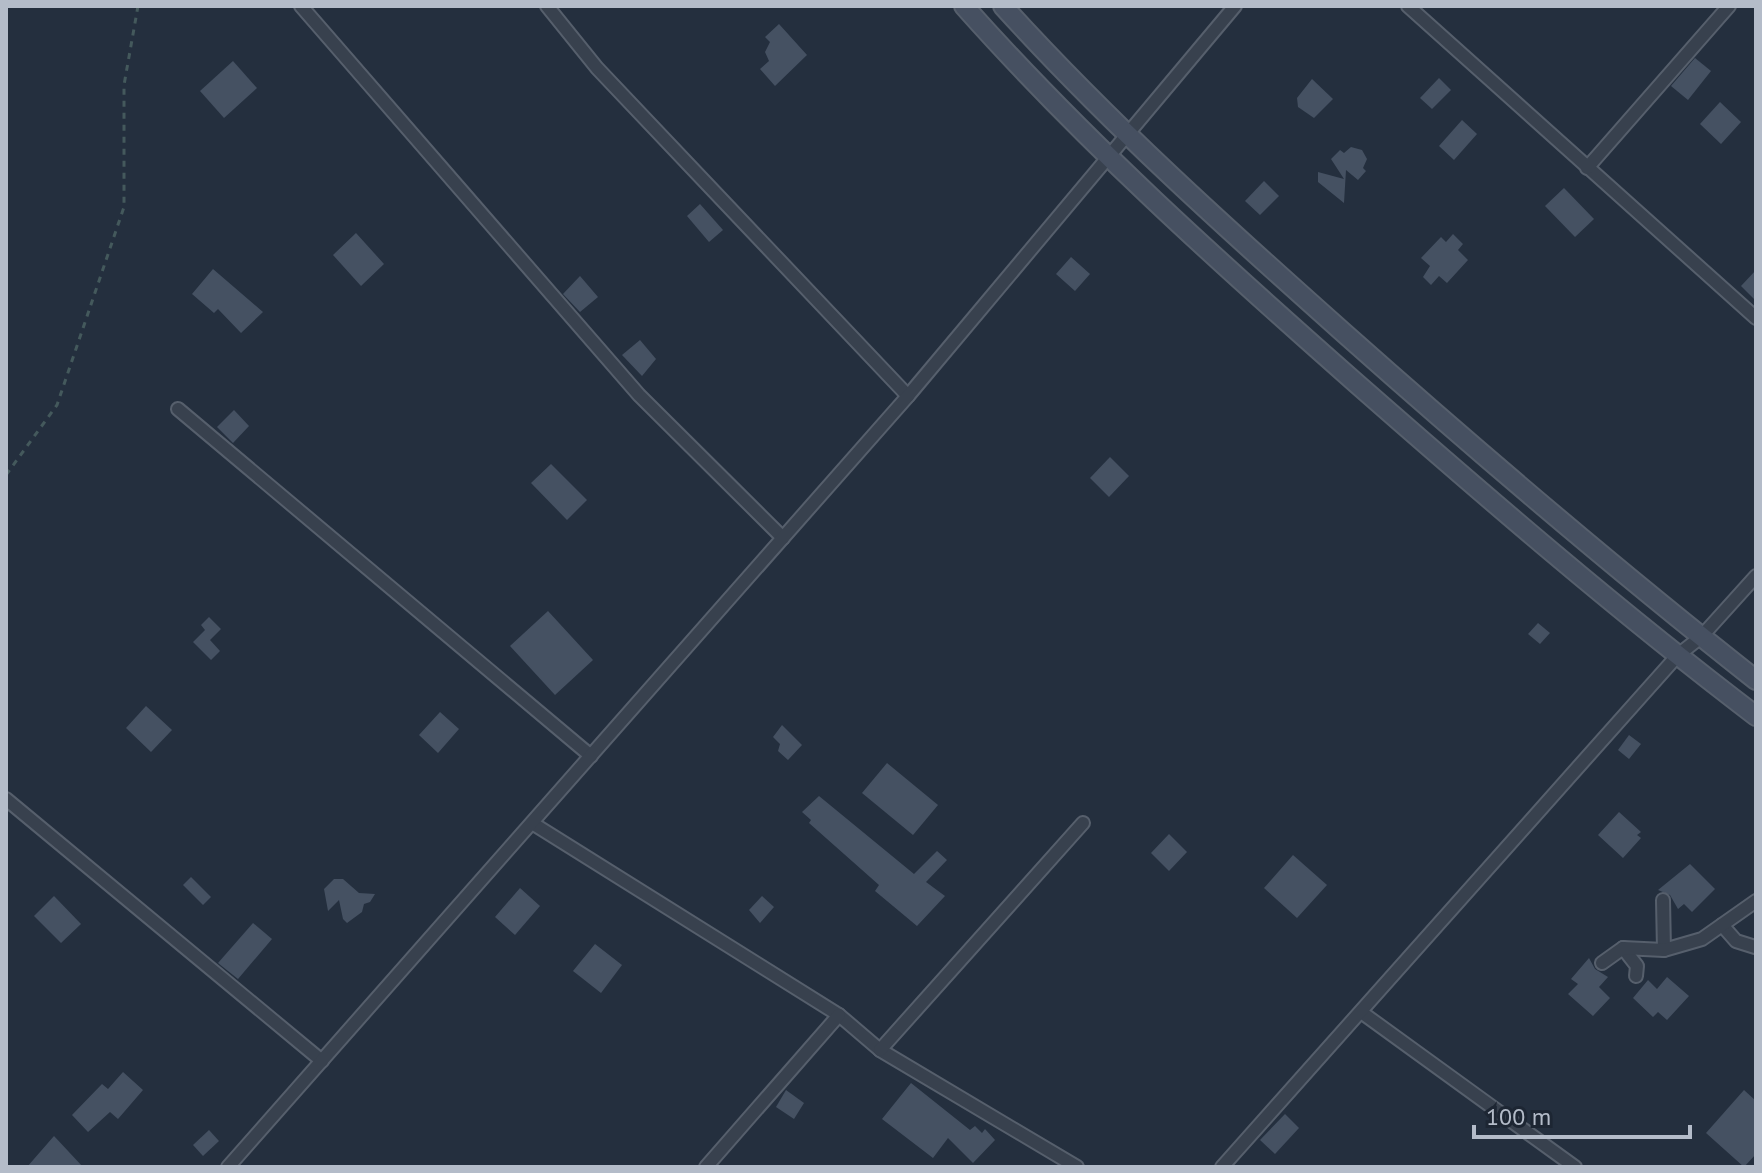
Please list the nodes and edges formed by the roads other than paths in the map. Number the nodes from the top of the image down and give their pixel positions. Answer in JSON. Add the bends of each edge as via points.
{"nodes":[{"id":1,"x":301,"y":6,"type":"edge"},
{"id":2,"x":547,"y":6,"type":"edge"},
{"id":3,"x":964,"y":6,"type":"edge"},
{"id":4,"x":1003,"y":6,"type":"edge"},
{"id":5,"x":1235,"y":6,"type":"edge"},
{"id":6,"x":1408,"y":6,"type":"edge"},
{"id":7,"x":1729,"y":6,"type":"edge"},
{"id":8,"x":1127,"y":135,"type":"junction"},
{"id":9,"x":1108,"y":158,"type":"junction"},
{"id":10,"x":1587,"y":168,"type":"junction"},
{"id":11,"x":1756,"y":318,"type":"edge"},
{"id":12,"x":908,"y":396,"type":"junction"},
{"id":13,"x":178,"y":409,"type":"dead end"},
{"id":14,"x":783,"y":538,"type":"junction"},
{"id":15,"x":1756,"y":576,"type":"edge"},
{"id":16,"x":1701,"y":637,"type":"junction"},
{"id":17,"x":1678,"y":655,"type":"junction"},
{"id":18,"x":1756,"y":680,"type":"edge"},
{"id":19,"x":1756,"y":716,"type":"edge"},
{"id":20,"x":591,"y":756,"type":"junction"},
{"id":21,"x":6,"y":799,"type":"edge"},
{"id":22,"x":532,"y":823,"type":"junction"},
{"id":23,"x":1083,"y":823,"type":"dead end"},
{"id":24,"x":1663,"y":900,"type":"dead end"},
{"id":25,"x":1756,"y":901,"type":"edge"},
{"id":26,"x":1722,"y":925,"type":"junction"},
{"id":27,"x":1755,"y":947,"type":"edge"},
{"id":28,"x":1623,"y":948,"type":"junction"},
{"id":29,"x":1664,"y":950,"type":"junction"},
{"id":30,"x":1602,"y":963,"type":"dead end"},
{"id":31,"x":1636,"y":976,"type":"dead end"},
{"id":32,"x":1361,"y":1012,"type":"junction"},
{"id":33,"x":839,"y":1015,"type":"junction"},
{"id":34,"x":880,"y":1050,"type":"junction"},
{"id":35,"x":322,"y":1061,"type":"junction"},
{"id":36,"x":228,"y":1167,"type":"edge"},
{"id":37,"x":706,"y":1167,"type":"edge"},
{"id":38,"x":1077,"y":1167,"type":"edge"},
{"id":39,"x":1222,"y":1167,"type":"edge"},
{"id":40,"x":1575,"y":1167,"type":"edge"}],
"edges":[{"from":1,"to":14,"type":"street","via":[[639,395]]},
{"from":2,"to":12,"type":"street","via":[[597,68]]},
{"from":3,"to":9,"type":"main road"},
{"from":4,"to":8,"type":"main road"},
{"from":5,"to":8,"type":"street"},
{"from":6,"to":10,"type":"street"},
{"from":7,"to":10,"type":"street"},
{"from":8,"to":9,"type":"street"},
{"from":8,"to":16,"type":"main road","via":[[1386,371]]},
{"from":9,"to":12,"type":"street"},
{"from":9,"to":17,"type":"main road","via":[[1392,415]]},
{"from":10,"to":11,"type":"street"},
{"from":12,"to":14,"type":"street"},
{"from":13,"to":20,"type":"street"},
{"from":14,"to":20,"type":"street"},
{"from":15,"to":16,"type":"street"},
{"from":16,"to":17,"type":"street"},
{"from":16,"to":18,"type":"main road"},
{"from":17,"to":19,"type":"main road"},
{"from":17,"to":32,"type":"street"},
{"from":20,"to":22,"type":"street"},
{"from":21,"to":35,"type":"street"},
{"from":22,"to":33,"type":"street"},
{"from":22,"to":35,"type":"street"},
{"from":23,"to":34,"type":"street"},
{"from":24,"to":29,"type":"street"},
{"from":25,"to":26,"type":"street"},
{"from":26,"to":27,"type":"street","via":[[1736,941]]},
{"from":26,"to":29,"type":"street","via":[[1702,939]]},
{"from":28,"to":29,"type":"street"},
{"from":28,"to":30,"type":"street"},
{"from":28,"to":31,"type":"street","via":[[1637,966]]},
{"from":32,"to":39,"type":"street"},
{"from":32,"to":40,"type":"street"},
{"from":33,"to":34,"type":"street"},
{"from":33,"to":37,"type":"street"},
{"from":34,"to":38,"type":"street"},
{"from":35,"to":36,"type":"street"}]}
